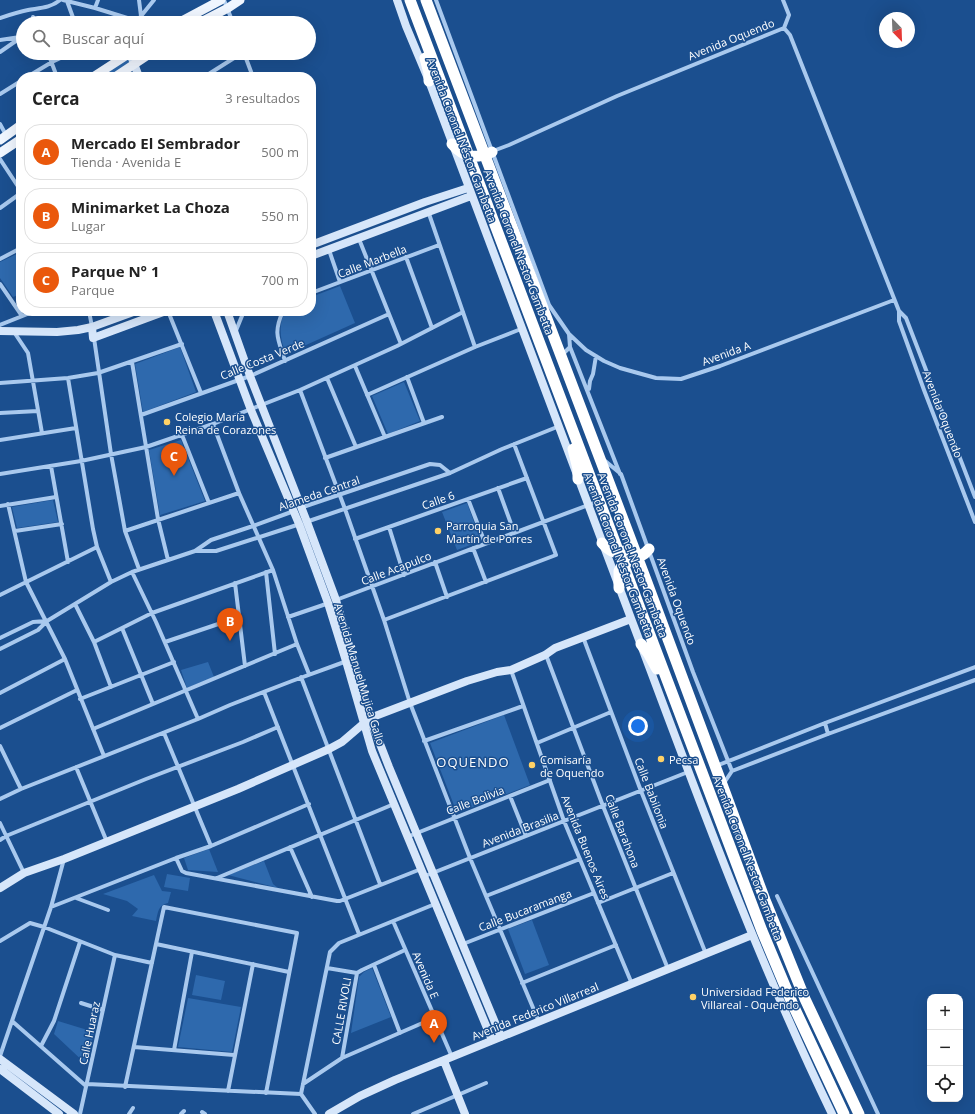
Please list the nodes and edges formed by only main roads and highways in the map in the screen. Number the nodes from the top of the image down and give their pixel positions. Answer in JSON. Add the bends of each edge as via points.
{"nodes":[{"id":1,"x":220,"y":0,"type":"edge"},
{"id":2,"x":240,"y":0,"type":"edge"},
{"id":3,"x":401,"y":0,"type":"edge"},
{"id":4,"x":410,"y":0,"type":"edge"},
{"id":5,"x":426,"y":0,"type":"edge"},
{"id":6,"x":226,"y":4,"type":"edge"},
{"id":7,"x":191,"y":16,"type":"edge"},
{"id":8,"x":209,"y":16,"type":"edge"},
{"id":9,"x":423,"y":34,"type":"junction"},
{"id":10,"x":120,"y":60,"type":"edge"},
{"id":11,"x":141,"y":60,"type":"edge"},
{"id":12,"x":102,"y":72,"type":"edge"},
{"id":13,"x":126,"y":72,"type":"edge"},
{"id":14,"x":429,"y":82,"type":"road end"},
{"id":15,"x":16,"y":129,"type":"edge"},
{"id":16,"x":3,"y":137,"type":"edge"},
{"id":17,"x":16,"y":142,"type":"edge"},
{"id":18,"x":452,"y":144,"type":"road end"},
{"id":19,"x":0,"y":153,"type":"edge"},
{"id":20,"x":489,"y":153,"type":"junction"},
{"id":21,"x":468,"y":156,"type":"junction"},
{"id":22,"x":572,"y":428,"type":"junction"},
{"id":23,"x":578,"y":479,"type":"road end"},
{"id":24,"x":602,"y":543,"type":"road end"},
{"id":25,"x":634,"y":547,"type":"junction"},
{"id":26,"x":619,"y":552,"type":"junction"},
{"id":27,"x":638,"y":558,"type":"junction"},
{"id":28,"x":623,"y":564,"type":"junction"},
{"id":29,"x":619,"y":588,"type":"road end"},
{"id":30,"x":641,"y":644,"type":"road end"},
{"id":31,"x":669,"y":684,"type":"junction"},
{"id":32,"x":844,"y":1114,"type":"edge"},
{"id":33,"x":858,"y":1114,"type":"edge"}],
"edges":[{"from":1,"to":7,"type":"main road"},
{"from":2,"to":6,"type":"main road"},
{"from":3,"to":9,"type":"highway"},
{"from":4,"to":9,"type":"highway","name":"Avenida Coronel Nestor Gambetta"},
{"from":5,"to":20,"type":"highway","name":"Avenida Coronel Nestor Gambetta"},
{"from":6,"to":8,"type":"main road"},
{"from":9,"to":14,"type":"highway"},
{"from":9,"to":21,"type":"highway","name":"Avenida Coronel Nestor Gambetta"},
{"from":10,"to":12,"type":"main road"},
{"from":11,"to":13,"type":"main road"},
{"from":15,"to":16,"type":"main road"},
{"from":17,"to":19,"type":"main road"},
{"from":18,"to":21,"type":"highway","via":[[459,152]]},
{"from":20,"to":21,"type":"highway"},
{"from":20,"to":25,"type":"highway","name":"Avenida Coronel Nestor Gambetta","via":[[560,354]]},
{"from":21,"to":22,"type":"highway","name":"Avenida Coronel Nestor Gambetta"},
{"from":22,"to":23,"type":"highway","via":[[572,446]]},
{"from":22,"to":26,"type":"highway","name":"Avenida Coronel Nestor Gambetta"},
{"from":24,"to":26,"type":"highway","via":[[613,552]]},
{"from":25,"to":26,"type":"highway"},
{"from":25,"to":27,"type":"highway","name":"Avenida Coronel Nestor Gambetta"},
{"from":25,"to":27,"type":"highway","via":[[648,549]]},
{"from":26,"to":28,"type":"highway","name":"Avenida Coronel Nestor Gambetta"},
{"from":27,"to":28,"type":"highway"},
{"from":27,"to":33,"type":"highway","name":"Avenida Coronel Nestor Gambetta","via":[[778,933]]},
{"from":28,"to":29,"type":"highway"},
{"from":28,"to":31,"type":"highway","name":"Avenida Coronel Nestor Gambetta"},
{"from":30,"to":31,"type":"highway","via":[[660,675]]},
{"from":31,"to":32,"type":"highway","name":"Avenida Coronel Nestor Gambetta","via":[[762,931]]}]}
